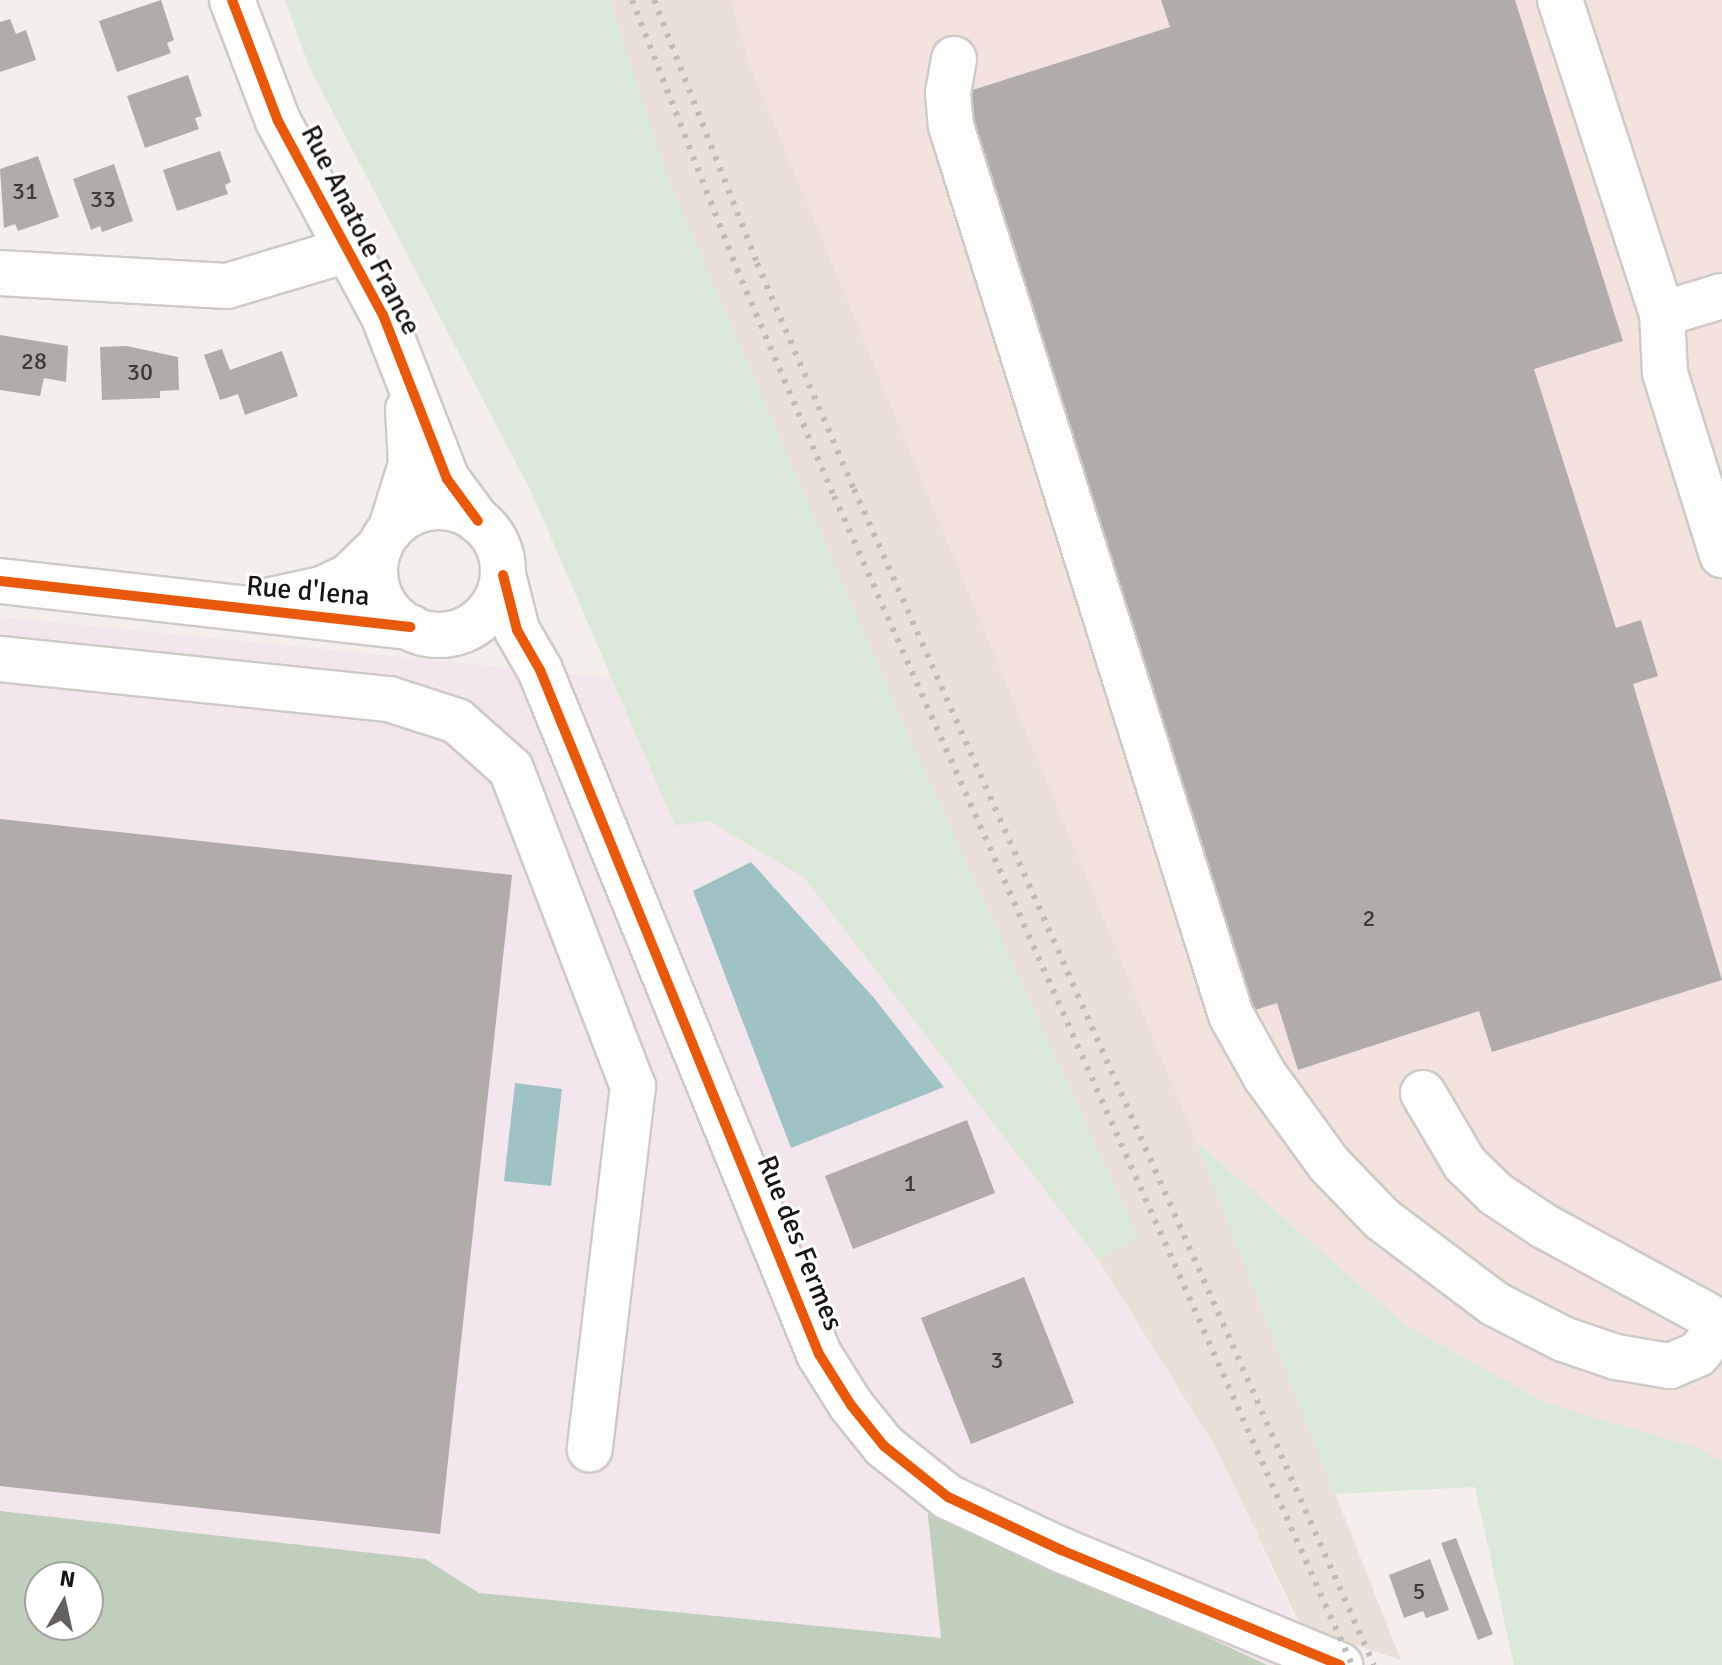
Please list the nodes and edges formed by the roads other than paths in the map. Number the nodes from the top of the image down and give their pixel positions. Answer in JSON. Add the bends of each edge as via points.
{"nodes":[{"id":1,"x":232,"y":0,"type":"edge"},
{"id":2,"x":1560,"y":0,"type":"edge"},
{"id":3,"x":954,"y":59,"type":"dead end"},
{"id":4,"x":347,"y":250,"type":"junction"},
{"id":5,"x":0,"y":273,"type":"edge"},
{"id":6,"x":1722,"y":296,"type":"edge"},
{"id":7,"x":1662,"y":314,"type":"junction"},
{"id":8,"x":403,"y":367,"type":"junction"},
{"id":9,"x":478,"y":521,"type":"junction"},
{"id":10,"x":386,"y":537,"type":"junction"},
{"id":11,"x":1722,"y":555,"type":"edge"},
{"id":12,"x":503,"y":575,"type":"junction"},
{"id":13,"x":0,"y":581,"type":"edge"},
{"id":14,"x":201,"y":603,"type":"junction"},
{"id":15,"x":425,"y":631,"type":"junction"},
{"id":16,"x":0,"y":659,"type":"edge"},
{"id":17,"x":558,"y":713,"type":"junction"},
{"id":18,"x":1423,"y":1093,"type":"dead end"},
{"id":19,"x":1722,"y":1324,"type":"edge"},
{"id":20,"x":590,"y":1449,"type":"dead end"},
{"id":21,"x":1340,"y":1665,"type":"edge"}],
"edges":[{"from":1,"to":4,"type":"street","name":"Rue Anatole France","via":[[278,121]]},
{"from":2,"to":7,"type":"street"},
{"from":3,"to":19,"type":"street","via":[[948,93],[951,126],[1231,1015],[1265,1076],[1329,1164],[1382,1219],[1495,1304],[1563,1339],[1616,1357],[1670,1366],[1698,1354]]},
{"from":4,"to":5,"type":"street","via":[[227,286]]},
{"from":4,"to":8,"type":"street","name":"Rue Anatole France","via":[[383,315]]},
{"from":6,"to":7,"type":"street"},
{"from":7,"to":11,"type":"street","via":[[1665,373]]},
{"from":8,"to":9,"type":"street","name":"Rue Anatole France","via":[[447,479]]},
{"from":8,"to":10,"type":"street","name":"Rue Anatole France","via":[[411,464]]},
{"from":9,"to":10,"type":"street","via":[[449,508],[428,508]]},
{"from":9,"to":12,"type":"street","via":[[497,544]]},
{"from":10,"to":14,"type":"street","name":"Rue d'Iena","via":[[348,577],[322,589],[270,600]]},
{"from":10,"to":15,"type":"street","via":[[377,587],[386,607]]},
{"from":12,"to":15,"type":"street","via":[[493,605],[479,621]]},
{"from":12,"to":17,"type":"street","name":"Rue des Fermes","via":[[517,630]]},
{"from":13,"to":14,"type":"street"},
{"from":14,"to":15,"type":"street","name":"Rue d'Iena"},
{"from":15,"to":17,"type":"street","name":"Rue des Fermes","via":[[495,653],[535,685]]},
{"from":16,"to":20,"type":"street","via":[[389,699],[457,721],[511,769],[633,1086]]},
{"from":17,"to":21,"type":"street","name":"Rue des Fermes","via":[[819,1354],[867,1426],[925,1481],[974,1510]]},
{"from":18,"to":19,"type":"street","via":[[1465,1164],[1496,1194]]}]}
